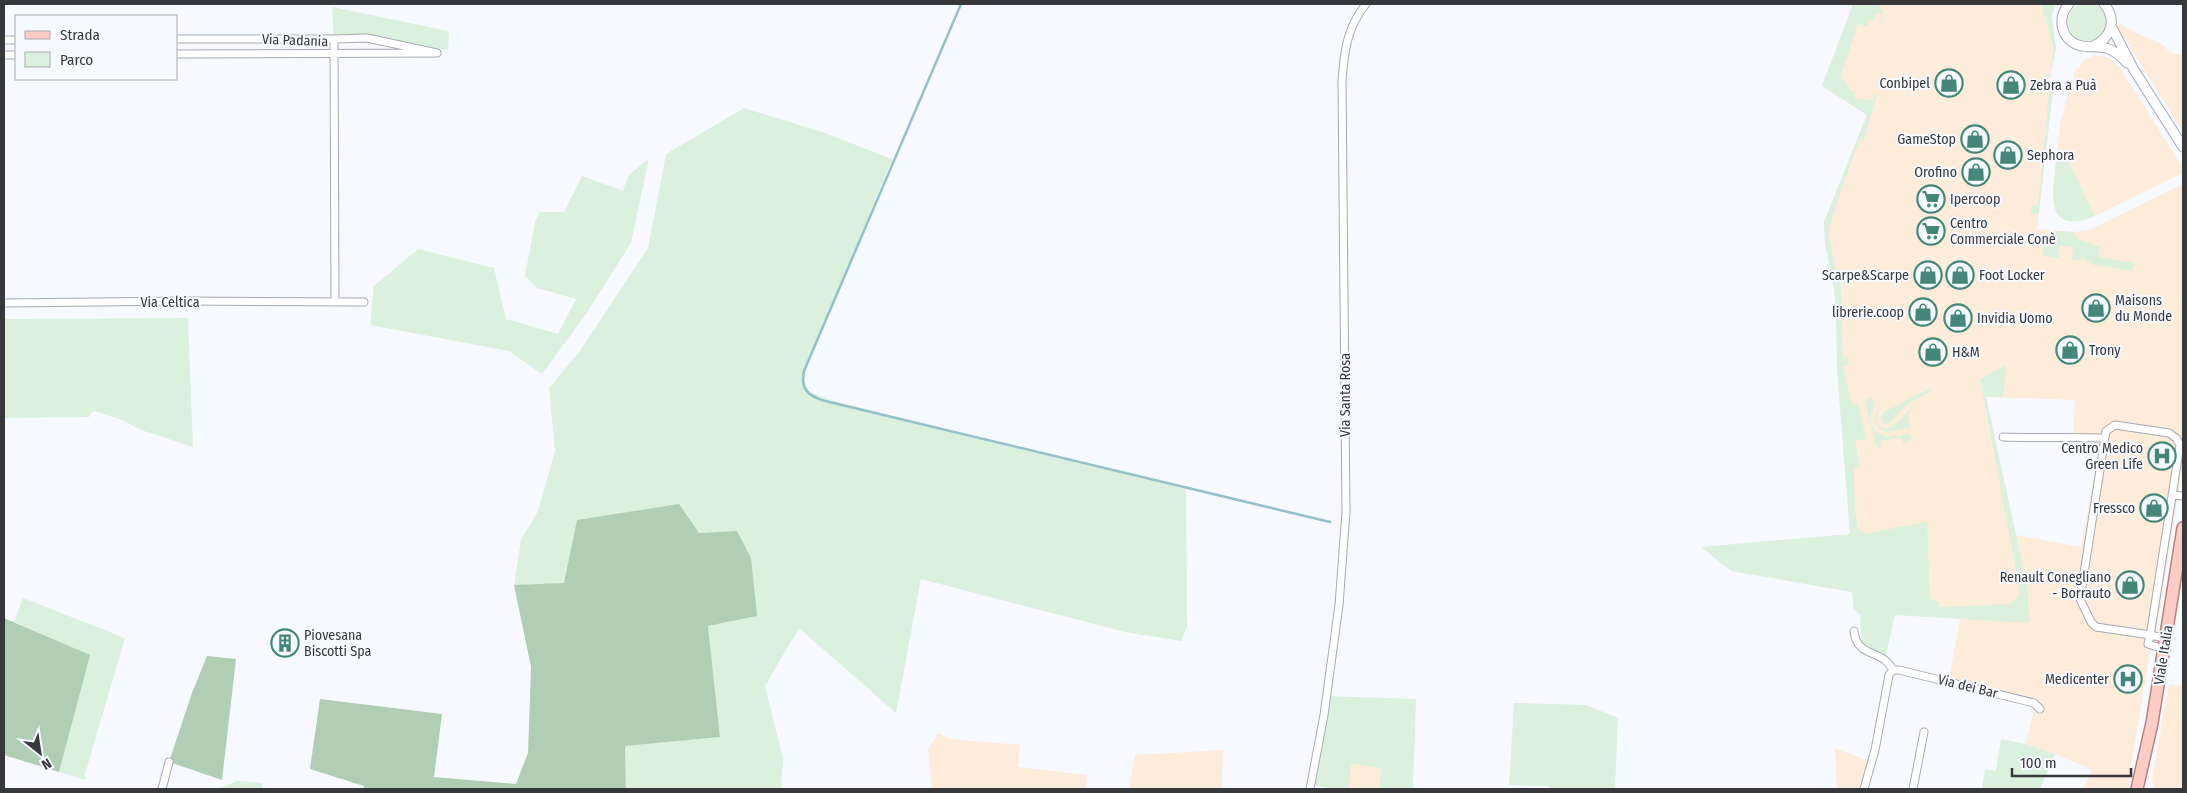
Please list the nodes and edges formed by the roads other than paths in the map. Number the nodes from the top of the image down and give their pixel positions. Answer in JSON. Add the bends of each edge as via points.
{"nodes":[{"id":1,"x":1366,"y":4,"type":"edge"},
{"id":2,"x":2069,"y":4,"type":"edge"},
{"id":3,"x":2104,"y":4,"type":"edge"},
{"id":4,"x":2111,"y":26,"type":"junction"},
{"id":5,"x":178,"y":39,"type":"edge"},
{"id":6,"x":334,"y":39,"type":"junction"},
{"id":7,"x":2093,"y":46,"type":"junction"},
{"id":8,"x":334,"y":53,"type":"junction"},
{"id":9,"x":178,"y":54,"type":"edge"},
{"id":10,"x":2134,"y":70,"type":"junction"},
{"id":11,"x":2183,"y":147,"type":"edge"},
{"id":12,"x":335,"y":302,"type":"junction"},
{"id":13,"x":364,"y":302,"type":"dead end"},
{"id":14,"x":4,"y":304,"type":"edge"},
{"id":15,"x":2003,"y":437,"type":"dead end"},
{"id":16,"x":2105,"y":438,"type":"junction"},
{"id":17,"x":2172,"y":495,"type":"junction"},
{"id":18,"x":2183,"y":496,"type":"edge"},
{"id":19,"x":2183,"y":528,"type":"edge"},
{"id":20,"x":1854,"y":631,"type":"dead end"},
{"id":21,"x":2150,"y":635,"type":"junction"},
{"id":22,"x":2165,"y":643,"type":"junction"},
{"id":23,"x":1893,"y":670,"type":"junction"},
{"id":24,"x":2040,"y":709,"type":"dead end"},
{"id":25,"x":2152,"y":723,"type":"junction"},
{"id":26,"x":1924,"y":732,"type":"dead end"},
{"id":27,"x":169,"y":762,"type":"dead end"},
{"id":28,"x":162,"y":789,"type":"edge"},
{"id":29,"x":1310,"y":789,"type":"edge"},
{"id":30,"x":1864,"y":789,"type":"edge"},
{"id":31,"x":1913,"y":789,"type":"edge"},
{"id":32,"x":2137,"y":789,"type":"edge"},
{"id":33,"x":2146,"y":789,"type":"edge"}],
"edges":[{"from":1,"to":29,"type":"street","name":"Via Santa Rosa","via":[[1350,28],[1344,50],[1346,512],[1339,605]]},
{"from":2,"to":7,"type":"street","via":[[2062,19],[2064,33],[2075,44]]},
{"from":3,"to":4,"type":"street","via":[[2110,13]]},
{"from":4,"to":7,"type":"street","via":[[2104,40]]},
{"from":4,"to":10,"type":"street"},
{"from":5,"to":6,"type":"street","name":"Via Padania"},
{"from":6,"to":8,"type":"street","name":"Via Padania"},
{"from":6,"to":8,"type":"street","via":[[367,38],[440,53]]},
{"from":7,"to":10,"type":"street","via":[[2111,50]]},
{"from":8,"to":9,"type":"street","name":"Via Padania"},
{"from":8,"to":12,"type":"street"},
{"from":10,"to":11,"type":"street"},
{"from":12,"to":13,"type":"street","name":"Via Celtica"},
{"from":12,"to":14,"type":"street","name":"Via Celtica"},
{"from":15,"to":16,"type":"street"},
{"from":16,"to":17,"type":"street","via":[[2108,428],[2118,425],[2174,435],[2180,445]]},
{"from":16,"to":21,"type":"street","via":[[2080,599],[2096,627]]},
{"from":17,"to":18,"type":"street"},
{"from":17,"to":21,"type":"street"},
{"from":19,"to":22,"type":"main road","name":"Viale Italia"},
{"from":20,"to":23,"type":"street","via":[[1860,648],[1884,658]]},
{"from":21,"to":22,"type":"street"},
{"from":21,"to":22,"type":"street","via":[[2148,644]]},
{"from":22,"to":25,"type":"main road","name":"Viale Italia"},
{"from":23,"to":24,"type":"street","name":"Via dei Bar","via":[[2034,703]]},
{"from":23,"to":30,"type":"street","via":[[1889,675]]},
{"from":25,"to":32,"type":"main road"},
{"from":25,"to":33,"type":"main road"},
{"from":26,"to":31,"type":"street"},
{"from":27,"to":28,"type":"street"}]}
